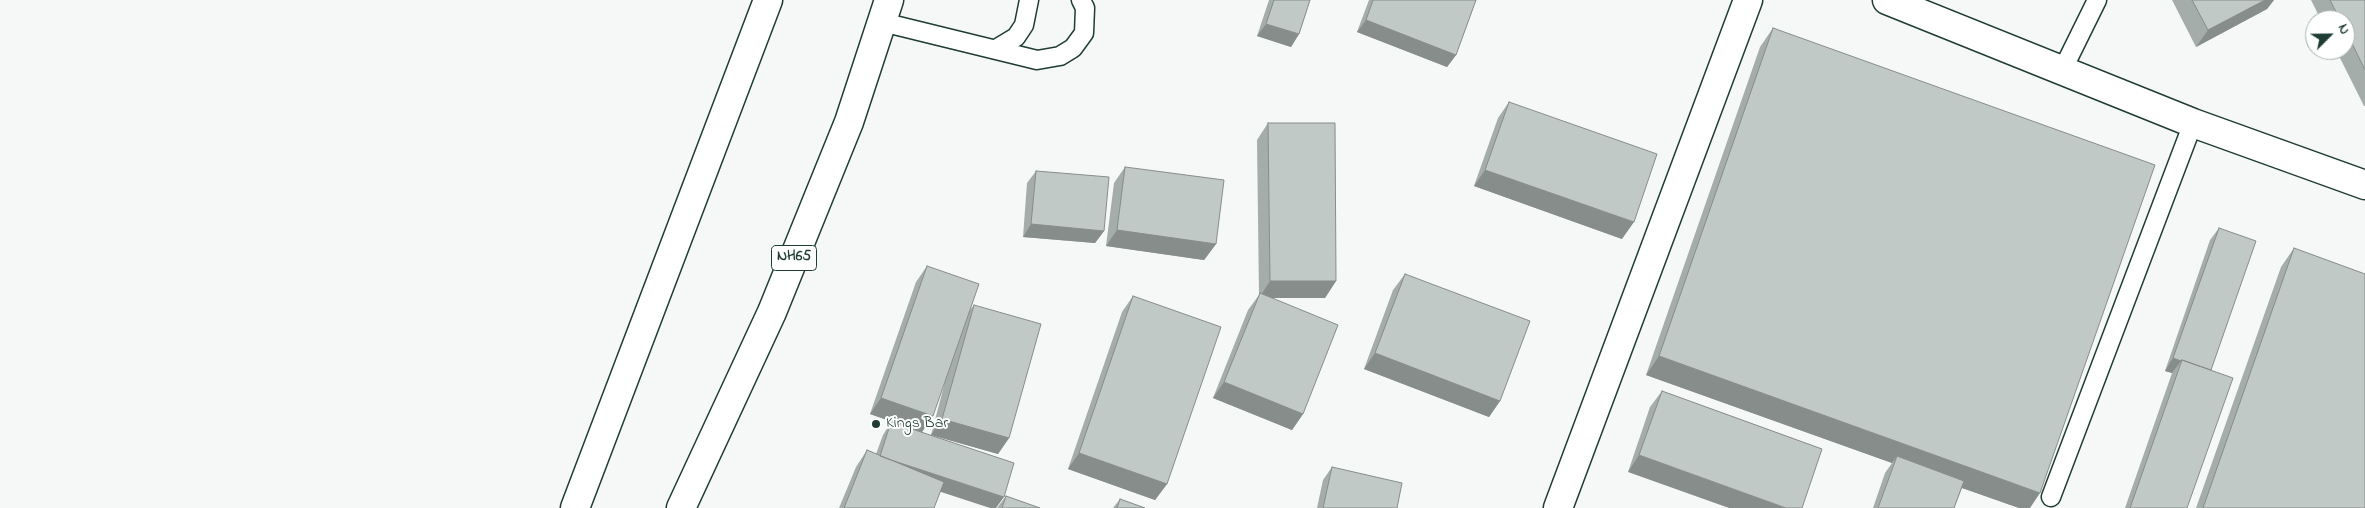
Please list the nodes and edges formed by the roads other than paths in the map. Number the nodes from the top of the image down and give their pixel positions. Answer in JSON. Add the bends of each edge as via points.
{"nodes":[{"id":1,"x":768,"y":0,"type":"edge"},
{"id":2,"x":1028,"y":0,"type":"edge"},
{"id":3,"x":1081,"y":0,"type":"edge"},
{"id":4,"x":1748,"y":0,"type":"edge"},
{"id":5,"x":1887,"y":0,"type":"edge"},
{"id":6,"x":2097,"y":0,"type":"edge"},
{"id":7,"x":885,"y":11,"type":"edge"},
{"id":8,"x":996,"y":49,"type":"junction"},
{"id":9,"x":2062,"y":71,"type":"junction"},
{"id":10,"x":2193,"y":124,"type":"junction"},
{"id":11,"x":2365,"y":185,"type":"edge"},
{"id":12,"x":2051,"y":497,"type":"dead end"},
{"id":13,"x":575,"y":508,"type":"edge"},
{"id":14,"x":681,"y":508,"type":"edge"},
{"id":15,"x":1558,"y":508,"type":"edge"}],
"edges":[{"from":1,"to":13,"type":"main road"},
{"from":2,"to":8,"type":"lane","via":[[1024,25],[1016,37]]},
{"from":3,"to":8,"type":"lane","via":[[1085,8],[1084,33],[1073,48],[1060,56],[1037,60]]},
{"from":4,"to":15,"type":"main road"},
{"from":5,"to":9,"type":"main road"},
{"from":6,"to":9,"type":"lane"},
{"from":7,"to":8,"type":"lane"},
{"from":7,"to":14,"type":"main road","number":"NH65","via":[[849,122],[772,312]]},
{"from":9,"to":10,"type":"main road"},
{"from":10,"to":11,"type":"main road"},
{"from":10,"to":12,"type":"lane"}]}
